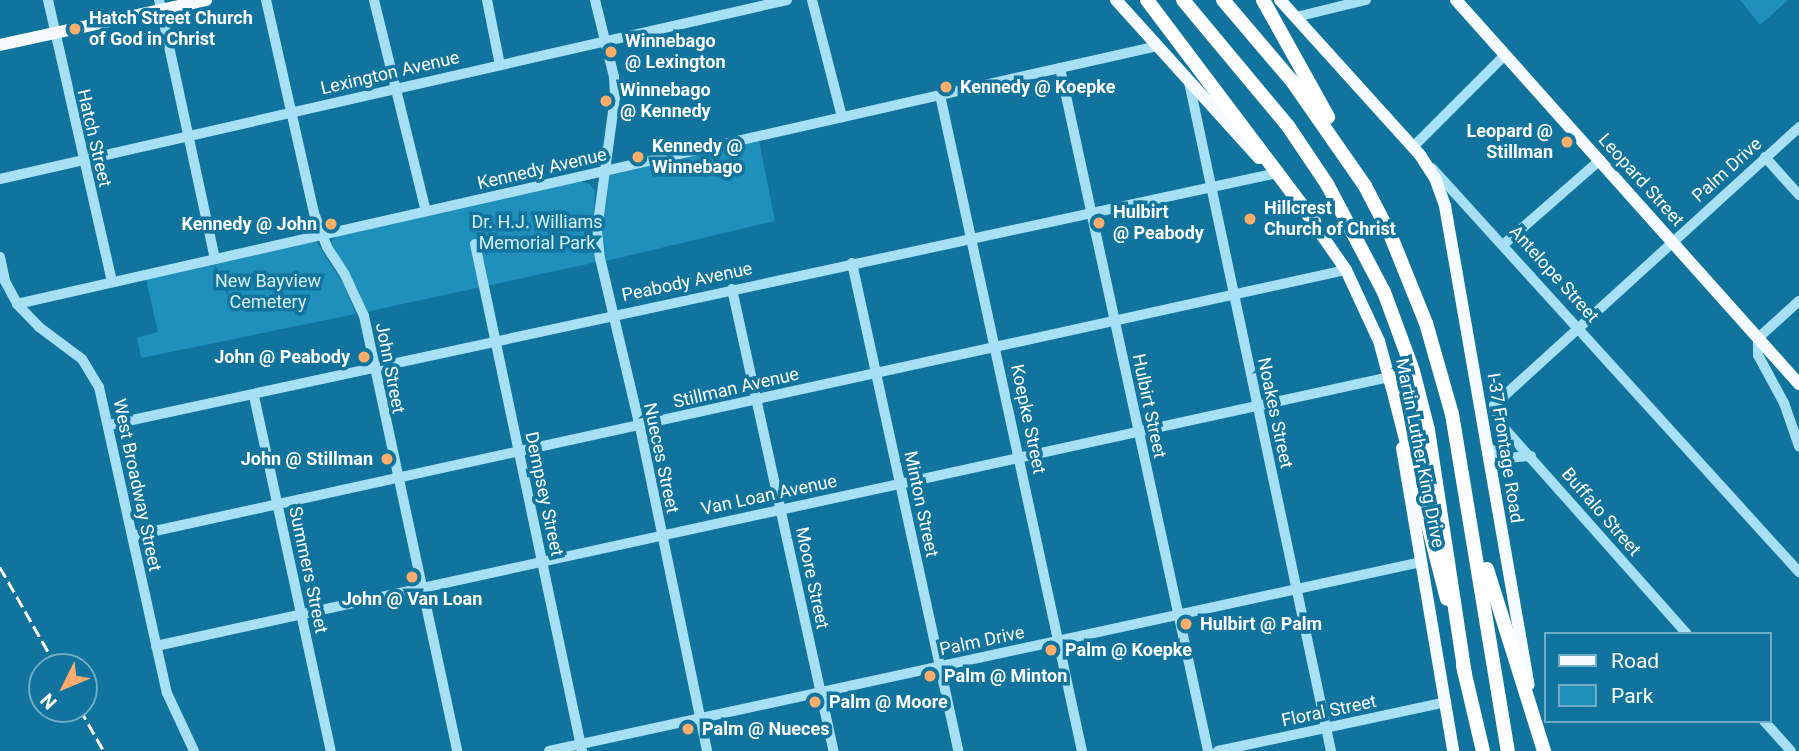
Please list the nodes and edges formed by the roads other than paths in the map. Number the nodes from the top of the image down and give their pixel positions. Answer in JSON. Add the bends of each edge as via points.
{"nodes":[{"id":1,"x":48,"y":0,"type":"edge"},
{"id":2,"x":206,"y":0,"type":"edge"},
{"id":3,"x":266,"y":0,"type":"edge"},
{"id":4,"x":374,"y":0,"type":"edge"},
{"id":5,"x":487,"y":0,"type":"edge"},
{"id":6,"x":595,"y":0,"type":"edge"},
{"id":7,"x":787,"y":0,"type":"edge"},
{"id":8,"x":812,"y":0,"type":"edge"},
{"id":9,"x":1116,"y":0,"type":"edge"},
{"id":10,"x":1147,"y":0,"type":"edge"},
{"id":11,"x":1176,"y":0,"type":"edge"},
{"id":12,"x":1183,"y":0,"type":"edge"},
{"id":13,"x":1223,"y":0,"type":"edge"},
{"id":14,"x":1263,"y":0,"type":"edge"},
{"id":15,"x":1280,"y":0,"type":"edge"},
{"id":16,"x":1366,"y":0,"type":"edge"},
{"id":17,"x":1456,"y":0,"type":"edge"},
{"id":18,"x":159,"y":5,"type":"edge"},
{"id":19,"x":1296,"y":17,"type":"junction"},
{"id":20,"x":1206,"y":27,"type":"junction"},
{"id":21,"x":55,"y":32,"type":"junction"},
{"id":22,"x":604,"y":41,"type":"junction"},
{"id":23,"x":0,"y":46,"type":"edge"},
{"id":24,"x":1157,"y":46,"type":"junction"},
{"id":25,"x":1505,"y":55,"type":"junction"},
{"id":26,"x":500,"y":65,"type":"junction"},
{"id":27,"x":1060,"y":68,"type":"junction"},
{"id":28,"x":1189,"y":81,"type":"junction"},
{"id":29,"x":394,"y":88,"type":"junction"},
{"id":30,"x":940,"y":95,"type":"junction"},
{"id":31,"x":291,"y":112,"type":"junction"},
{"id":32,"x":842,"y":117,"type":"junction"},
{"id":33,"x":1799,"y":127,"type":"edge"},
{"id":34,"x":186,"y":135,"type":"junction"},
{"id":35,"x":1416,"y":151,"type":"junction"},
{"id":36,"x":1765,"y":157,"type":"junction"},
{"id":37,"x":82,"y":160,"type":"junction"},
{"id":38,"x":1600,"y":160,"type":"junction"},
{"id":39,"x":607,"y":170,"type":"junction"},
{"id":40,"x":1273,"y":174,"type":"junction"},
{"id":41,"x":0,"y":179,"type":"edge"},
{"id":42,"x":1365,"y":186,"type":"junction"},
{"id":43,"x":1211,"y":187,"type":"junction"},
{"id":44,"x":1799,"y":195,"type":"edge"},
{"id":45,"x":426,"y":211,"type":"junction"},
{"id":46,"x":1091,"y":212,"type":"junction"},
{"id":47,"x":1314,"y":222,"type":"junction"},
{"id":48,"x":321,"y":234,"type":"junction"},
{"id":49,"x":970,"y":238,"type":"junction"},
{"id":50,"x":1672,"y":241,"type":"junction"},
{"id":51,"x":475,"y":244,"type":"dead end"},
{"id":52,"x":1504,"y":244,"type":"junction"},
{"id":53,"x":0,"y":257,"type":"edge"},
{"id":54,"x":215,"y":259,"type":"junction"},
{"id":55,"x":852,"y":263,"type":"junction"},
{"id":56,"x":1346,"y":270,"type":"junction"},
{"id":57,"x":112,"y":282,"type":"junction"},
{"id":58,"x":732,"y":289,"type":"junction"},
{"id":59,"x":1234,"y":295,"type":"junction"},
{"id":60,"x":1799,"y":301,"type":"edge"},
{"id":61,"x":17,"y":304,"type":"junction"},
{"id":62,"x":614,"y":314,"type":"junction"},
{"id":63,"x":1115,"y":320,"type":"junction"},
{"id":64,"x":1578,"y":326,"type":"junction"},
{"id":65,"x":1758,"y":338,"type":"junction"},
{"id":66,"x":494,"y":343,"type":"junction"},
{"id":67,"x":996,"y":346,"type":"junction"},
{"id":68,"x":375,"y":369,"type":"junction"},
{"id":69,"x":876,"y":372,"type":"junction"},
{"id":70,"x":1390,"y":377,"type":"junction"},
{"id":71,"x":1799,"y":384,"type":"edge"},
{"id":72,"x":254,"y":396,"type":"junction"},
{"id":73,"x":756,"y":398,"type":"junction"},
{"id":74,"x":1258,"y":405,"type":"junction"},
{"id":75,"x":1494,"y":410,"type":"joint"},
{"id":76,"x":109,"y":425,"type":"junction"},
{"id":77,"x":640,"y":426,"type":"junction"},
{"id":78,"x":1139,"y":431,"type":"junction"},
{"id":79,"x":1798,"y":436,"type":"edge"},
{"id":80,"x":1487,"y":447,"type":"junction"},
{"id":81,"x":518,"y":450,"type":"junction"},
{"id":82,"x":1460,"y":454,"type":"junction"},
{"id":83,"x":1531,"y":456,"type":"junction"},
{"id":84,"x":1020,"y":457,"type":"junction"},
{"id":85,"x":1507,"y":458,"type":"junction"},
{"id":86,"x":396,"y":477,"type":"junction"},
{"id":87,"x":1492,"y":481,"type":"junction"},
{"id":88,"x":900,"y":483,"type":"junction"},
{"id":89,"x":278,"y":505,"type":"junction"},
{"id":90,"x":781,"y":509,"type":"junction"},
{"id":91,"x":661,"y":534,"type":"junction"},
{"id":92,"x":132,"y":536,"type":"junction"},
{"id":93,"x":541,"y":560,"type":"junction"},
{"id":94,"x":1422,"y":562,"type":"junction"},
{"id":95,"x":1799,"y":572,"type":"edge"},
{"id":96,"x":421,"y":586,"type":"junction"},
{"id":97,"x":1296,"y":589,"type":"junction"},
{"id":98,"x":301,"y":615,"type":"junction"},
{"id":99,"x":1178,"y":615,"type":"junction"},
{"id":100,"x":1685,"y":632,"type":"edge"},
{"id":101,"x":1060,"y":640,"type":"junction"},
{"id":102,"x":156,"y":646,"type":"junction"},
{"id":103,"x":940,"y":666,"type":"junction"},
{"id":104,"x":1465,"y":674,"type":"junction"},
{"id":105,"x":821,"y":692,"type":"junction"},
{"id":106,"x":1446,"y":702,"type":"junction"},
{"id":107,"x":700,"y":718,"type":"junction"},
{"id":108,"x":1766,"y":723,"type":"edge"},
{"id":109,"x":1326,"y":728,"type":"junction"},
{"id":110,"x":581,"y":748,"type":"edge"},
{"id":111,"x":194,"y":751,"type":"edge"},
{"id":112,"x":331,"y":751,"type":"edge"},
{"id":113,"x":457,"y":751,"type":"edge"},
{"id":114,"x":548,"y":751,"type":"edge"},
{"id":115,"x":707,"y":751,"type":"edge"},
{"id":116,"x":834,"y":751,"type":"edge"},
{"id":117,"x":958,"y":751,"type":"edge"},
{"id":118,"x":1082,"y":751,"type":"edge"},
{"id":119,"x":1208,"y":751,"type":"edge"},
{"id":120,"x":1218,"y":751,"type":"edge"},
{"id":121,"x":1331,"y":751,"type":"edge"},
{"id":122,"x":1453,"y":751,"type":"edge"},
{"id":123,"x":1483,"y":751,"type":"edge"},
{"id":124,"x":1508,"y":751,"type":"edge"},
{"id":125,"x":1544,"y":751,"type":"edge"},
{"id":126,"x":1791,"y":751,"type":"edge"}],
"edges":[{"from":1,"to":21,"type":"street","name":"Hatch Street"},
{"from":2,"to":18,"type":"main road"},
{"from":3,"to":31,"type":"street","name":"John Street"},
{"from":4,"to":29,"type":"street"},
{"from":5,"to":26,"type":"street"},
{"from":6,"to":22,"type":"street","name":"Nueces Street"},
{"from":7,"to":22,"type":"street","name":"Lexington Avenue"},
{"from":8,"to":32,"type":"street"},
{"from":9,"to":24,"type":"main road","name":"Martin Luther King Drive"},
{"from":10,"to":47,"type":"highway"},
{"from":11,"to":20,"type":"highway"},
{"from":12,"to":20,"type":"highway"},
{"from":13,"to":42,"type":"highway","via":[[1292,81]]},
{"from":14,"to":42,"type":"highway"},
{"from":15,"to":19,"type":"main road","name":"Antelope Street"},
{"from":16,"to":19,"type":"street"},
{"from":17,"to":25,"type":"main road","name":"Leopard Street"},
{"from":18,"to":21,"type":"main road"},
{"from":18,"to":34,"type":"street"},
{"from":19,"to":35,"type":"main road","name":"Antelope Street"},
{"from":20,"to":104,"type":"highway","via":[[1288,126],[1327,184],[1384,292],[1429,430]]},
{"from":21,"to":23,"type":"main road"},
{"from":21,"to":37,"type":"street","name":"Hatch Street"},
{"from":22,"to":26,"type":"street","name":"Lexington Avenue"},
{"from":22,"to":39,"type":"street","name":"Nueces Street","via":[[615,97]]},
{"from":24,"to":27,"type":"street","name":"Kennedy Avenue"},
{"from":24,"to":28,"type":"main road","name":"Martin Luther King Drive"},
{"from":25,"to":35,"type":"street"},
{"from":25,"to":38,"type":"main road","name":"Leopard Street"},
{"from":26,"to":29,"type":"street","name":"Lexington Avenue"},
{"from":27,"to":30,"type":"street","name":"Kennedy Avenue"},
{"from":27,"to":46,"type":"street","name":"Hulbirt Street"},
{"from":28,"to":40,"type":"main road","name":"Martin Luther King Drive"},
{"from":28,"to":43,"type":"street","name":"Noakes Street"},
{"from":29,"to":31,"type":"street","name":"Lexington Avenue"},
{"from":29,"to":45,"type":"street"},
{"from":30,"to":32,"type":"street","name":"Kennedy Avenue"},
{"from":30,"to":49,"type":"street","name":"Koepke Street"},
{"from":31,"to":34,"type":"street","name":"Lexington Avenue"},
{"from":31,"to":48,"type":"street","name":"John Street"},
{"from":32,"to":39,"type":"street","name":"Kennedy Avenue"},
{"from":33,"to":36,"type":"street","name":"Palm Drive"},
{"from":34,"to":37,"type":"street","name":"Lexington Avenue"},
{"from":34,"to":54,"type":"street"},
{"from":35,"to":52,"type":"street","name":"Antelope Street"},
{"from":35,"to":80,"type":"main road","name":"I-37 Frontage Road","via":[[1435,178],[1451,225]]},
{"from":36,"to":44,"type":"street"},
{"from":36,"to":50,"type":"street","name":"Palm Drive"},
{"from":37,"to":41,"type":"street","name":"Lexington Avenue"},
{"from":37,"to":57,"type":"street","name":"Hatch Street"},
{"from":38,"to":50,"type":"main road","name":"Leopard Street"},
{"from":38,"to":52,"type":"street"},
{"from":39,"to":45,"type":"street","name":"Kennedy Avenue"},
{"from":39,"to":62,"type":"street","name":"Nueces Street","via":[[597,230]]},
{"from":40,"to":43,"type":"street","name":"Peabody Avenue"},
{"from":40,"to":47,"type":"main road","name":"Martin Luther King Drive"},
{"from":42,"to":82,"type":"highway","via":[[1426,323]]},
{"from":43,"to":46,"type":"street","name":"Peabody Avenue"},
{"from":43,"to":59,"type":"street","name":"Noakes Street"},
{"from":45,"to":48,"type":"street","name":"Kennedy Avenue"},
{"from":46,"to":49,"type":"street","name":"Peabody Avenue"},
{"from":46,"to":63,"type":"street","name":"Hulbirt Street"},
{"from":47,"to":56,"type":"main road","name":"Martin Luther King Drive"},
{"from":48,"to":54,"type":"street","name":"Kennedy Avenue"},
{"from":48,"to":68,"type":"street","name":"John Street","via":[[364,316]]},
{"from":49,"to":55,"type":"street","name":"Peabody Avenue"},
{"from":49,"to":67,"type":"street","name":"Koepke Street"},
{"from":50,"to":64,"type":"street","name":"Palm Drive"},
{"from":50,"to":65,"type":"main road","name":"Leopard Street"},
{"from":51,"to":66,"type":"street","name":"Dempsey Street"},
{"from":52,"to":64,"type":"street","name":"Antelope Street"},
{"from":53,"to":61,"type":"street","name":"West Broadway Street"},
{"from":54,"to":57,"type":"street","name":"Kennedy Avenue"},
{"from":55,"to":58,"type":"street","name":"Peabody Avenue"},
{"from":55,"to":69,"type":"street","name":"Minton Street"},
{"from":56,"to":59,"type":"street","name":"Stillman Avenue"},
{"from":56,"to":70,"type":"main road","name":"Martin Luther King Drive","via":[[1379,341]]},
{"from":57,"to":61,"type":"street","name":"Kennedy Avenue"},
{"from":58,"to":62,"type":"street","name":"Peabody Avenue"},
{"from":58,"to":73,"type":"street","name":"Moore Street"},
{"from":59,"to":63,"type":"street","name":"Stillman Avenue"},
{"from":59,"to":74,"type":"street","name":"Noakes Street"},
{"from":60,"to":65,"type":"street"},
{"from":61,"to":76,"type":"street","name":"West Broadway Street","via":[[38,327],[82,359],[99,387]]},
{"from":62,"to":66,"type":"street","name":"Peabody Avenue"},
{"from":62,"to":77,"type":"street","name":"Nueces Street"},
{"from":63,"to":67,"type":"street","name":"Stillman Avenue"},
{"from":63,"to":78,"type":"street","name":"Hulbirt Street"},
{"from":64,"to":75,"type":"street","name":"Palm Drive","via":[[1497,400]]},
{"from":64,"to":95,"type":"street","name":"Antelope Street"},
{"from":65,"to":71,"type":"main road","name":"Leopard Street"},
{"from":65,"to":79,"type":"street","via":[[1758,355]]},
{"from":66,"to":68,"type":"street","name":"Peabody Avenue"},
{"from":66,"to":81,"type":"street","name":"Dempsey Street"},
{"from":67,"to":69,"type":"street","name":"Stillman Avenue"},
{"from":67,"to":84,"type":"street","name":"Koepke Street"},
{"from":68,"to":72,"type":"street","name":"Peabody Avenue"},
{"from":68,"to":86,"type":"street","name":"John Street"},
{"from":69,"to":73,"type":"street","name":"Stillman Avenue"},
{"from":69,"to":88,"type":"street","name":"Minton Street"},
{"from":70,"to":74,"type":"street","name":"Van Loan Avenue"},
{"from":70,"to":94,"type":"main road","name":"Martin Luther King Drive"},
{"from":70,"to":104,"type":"highway"},
{"from":72,"to":76,"type":"street","name":"Peabody Avenue"},
{"from":72,"to":89,"type":"street","name":"Summers Street"},
{"from":73,"to":77,"type":"street","name":"Stillman Avenue"},
{"from":73,"to":90,"type":"street","name":"Moore Street"},
{"from":74,"to":78,"type":"street","name":"Van Loan Avenue"},
{"from":74,"to":97,"type":"street","name":"Noakes Street"},
{"from":75,"to":83,"type":"street","name":"Buffalo Street","via":[[1498,421]]},
{"from":76,"to":92,"type":"street","name":"West Broadway Street"},
{"from":77,"to":81,"type":"street","name":"Stillman Avenue"},
{"from":77,"to":91,"type":"street","name":"Nueces Street"},
{"from":78,"to":84,"type":"street","name":"Van Loan Avenue"},
{"from":78,"to":99,"type":"street","name":"Hulbirt Street"},
{"from":80,"to":85,"type":"street"},
{"from":80,"to":87,"type":"main road","name":"I-37 Frontage Road"},
{"from":81,"to":86,"type":"street","name":"Stillman Avenue"},
{"from":81,"to":93,"type":"street","name":"Dempsey Street"},
{"from":82,"to":124,"type":"highway"},
{"from":82,"to":125,"type":"highway","via":[[1486,567]]},
{"from":83,"to":85,"type":"street"},
{"from":83,"to":100,"type":"street","name":"Buffalo Street"},
{"from":84,"to":88,"type":"street","name":"Van Loan Avenue"},
{"from":84,"to":101,"type":"street","name":"Koepke Street"},
{"from":85,"to":87,"type":"street"},
{"from":86,"to":89,"type":"street","name":"Stillman Avenue"},
{"from":86,"to":96,"type":"street","name":"John Street"},
{"from":87,"to":125,"type":"main road","name":"I-37 Frontage Road"},
{"from":88,"to":90,"type":"street","name":"Van Loan Avenue"},
{"from":88,"to":103,"type":"street","name":"Minton Street"},
{"from":89,"to":92,"type":"street","name":"Stillman Avenue"},
{"from":89,"to":98,"type":"street","name":"Summers Street"},
{"from":90,"to":91,"type":"street","name":"Van Loan Avenue"},
{"from":90,"to":105,"type":"street","name":"Moore Street"},
{"from":91,"to":93,"type":"street","name":"Van Loan Avenue"},
{"from":91,"to":107,"type":"street","name":"Nueces Street"},
{"from":92,"to":102,"type":"street","name":"West Broadway Street"},
{"from":93,"to":96,"type":"street","name":"Van Loan Avenue"},
{"from":93,"to":110,"type":"street","name":"Dempsey Street"},
{"from":94,"to":97,"type":"street","name":"Palm Drive"},
{"from":94,"to":106,"type":"main road","name":"Martin Luther King Drive"},
{"from":96,"to":98,"type":"street","name":"Van Loan Avenue"},
{"from":96,"to":113,"type":"street","name":"John Street"},
{"from":97,"to":99,"type":"street","name":"Palm Drive"},
{"from":97,"to":109,"type":"street","name":"Noakes Street"},
{"from":98,"to":102,"type":"street","name":"Van Loan Avenue"},
{"from":98,"to":112,"type":"street","name":"Summers Street"},
{"from":99,"to":101,"type":"street","name":"Palm Drive"},
{"from":99,"to":119,"type":"street","name":"Hulbirt Street"},
{"from":101,"to":103,"type":"street","name":"Palm Drive"},
{"from":101,"to":118,"type":"street","name":"Koepke Street"},
{"from":102,"to":111,"type":"street","name":"West Broadway Street","via":[[167,693]]},
{"from":103,"to":105,"type":"street","name":"Palm Drive"},
{"from":103,"to":117,"type":"street","name":"Minton Street"},
{"from":104,"to":123,"type":"highway"},
{"from":105,"to":107,"type":"street","name":"Palm Drive"},
{"from":105,"to":116,"type":"street","name":"Moore Street"},
{"from":106,"to":109,"type":"street","name":"Floral Street"},
{"from":106,"to":122,"type":"main road","name":"Martin Luther King Drive"},
{"from":107,"to":110,"type":"street","name":"Palm Drive"},
{"from":107,"to":115,"type":"street","name":"Nueces Street"},
{"from":108,"to":126,"type":"street"},
{"from":109,"to":120,"type":"street","name":"Floral Street"},
{"from":109,"to":121,"type":"street","name":"Noakes Street"},
{"from":110,"to":114,"type":"street","name":"Palm Drive"}]}
